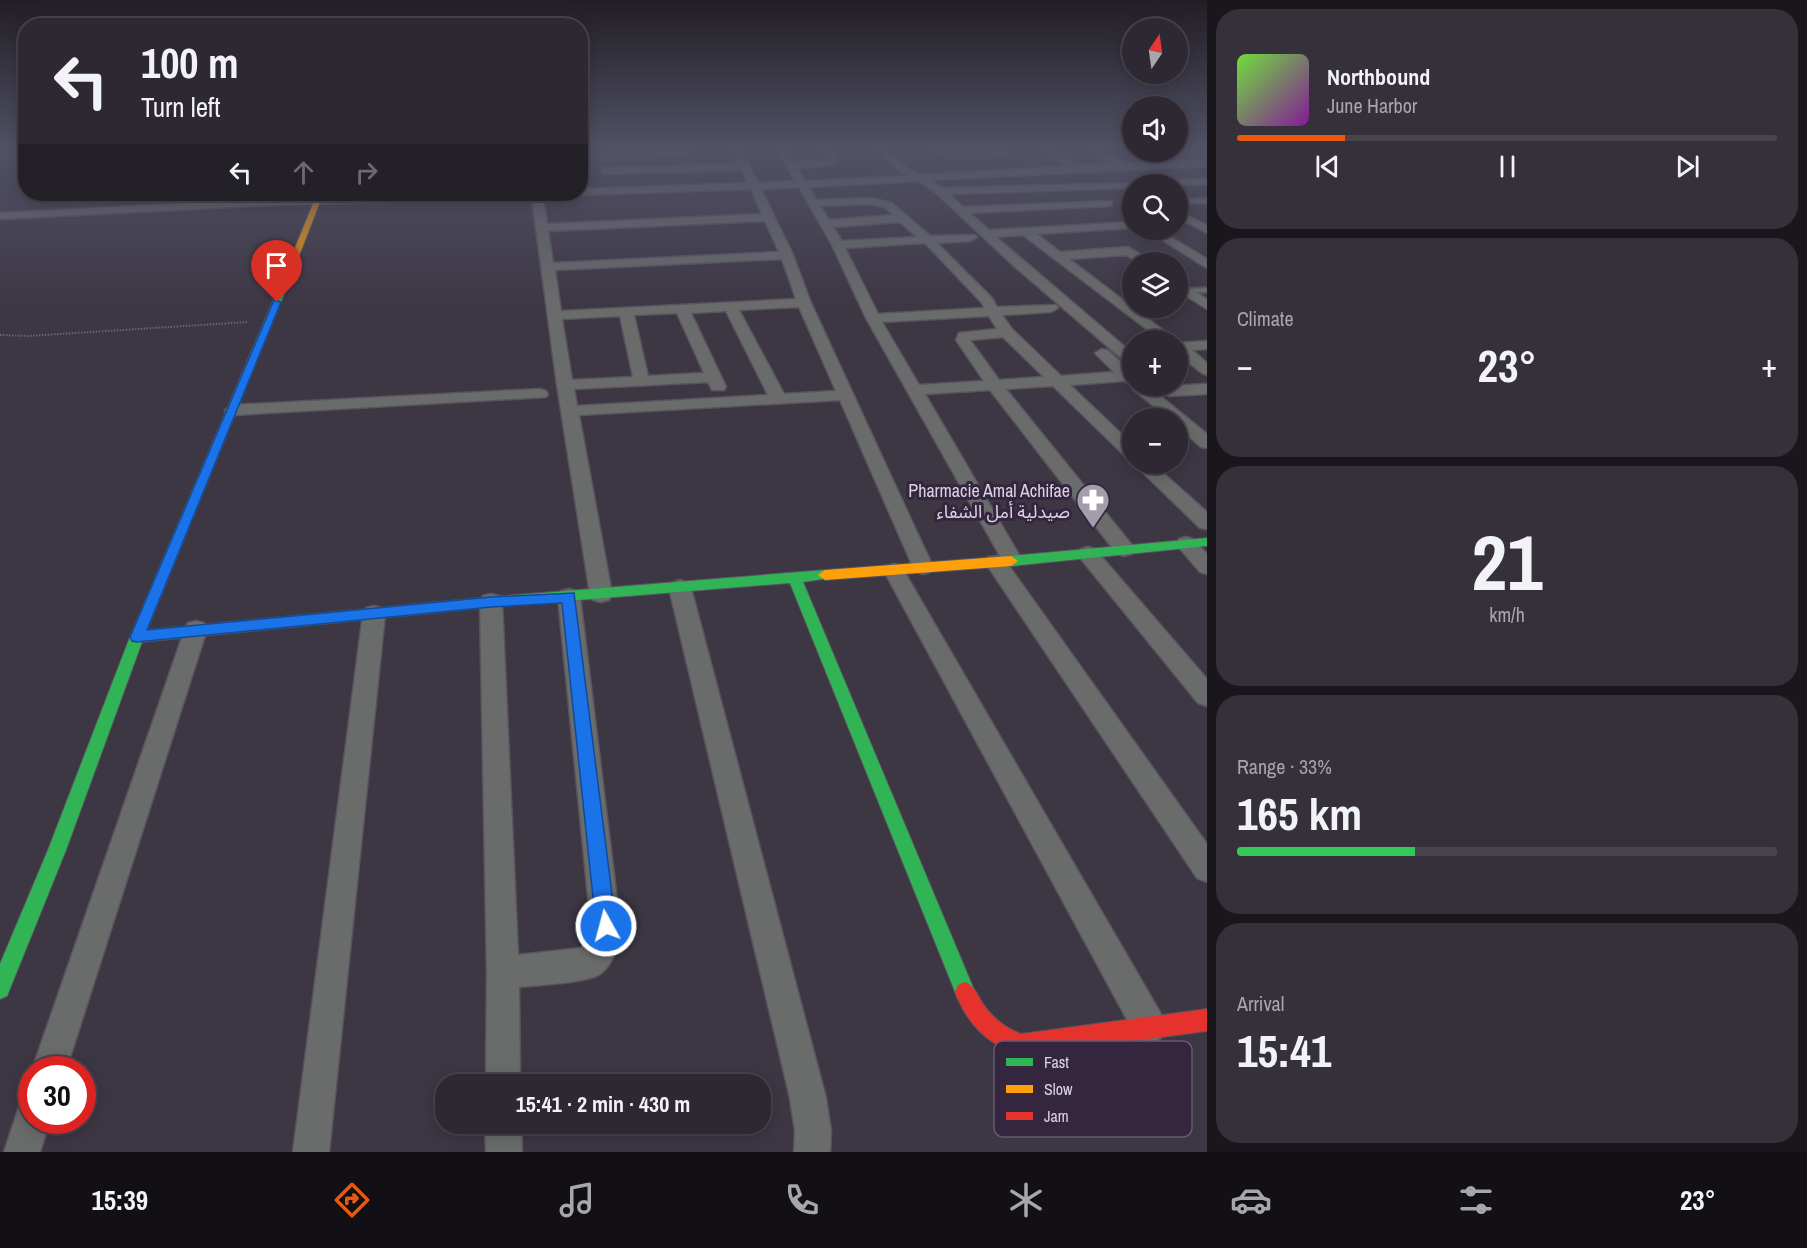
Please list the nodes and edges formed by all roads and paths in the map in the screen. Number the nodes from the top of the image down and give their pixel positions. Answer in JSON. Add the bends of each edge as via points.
{"nodes":[{"id":1,"x":92,"y":203,"type":"edge"},
{"id":2,"x":235,"y":203,"type":"edge"},
{"id":3,"x":317,"y":203,"type":"edge"},
{"id":4,"x":538,"y":203,"type":"edge"},
{"id":5,"x":762,"y":203,"type":"edge"},
{"id":6,"x":813,"y":203,"type":"joint"},
{"id":7,"x":828,"y":203,"type":"edge"},
{"id":8,"x":880,"y":203,"type":"edge"},
{"id":9,"x":939,"y":203,"type":"edge"},
{"id":10,"x":943,"y":203,"type":"edge"},
{"id":11,"x":1106,"y":203,"type":"edge"},
{"id":12,"x":0,"y":207,"type":"edge"},
{"id":13,"x":961,"y":210,"type":"junction"},
{"id":14,"x":1120,"y":211,"type":"edge"},
{"id":15,"x":0,"y":216,"type":"edge"},
{"id":16,"x":770,"y":217,"type":"junction"},
{"id":17,"x":903,"y":218,"type":"junction"},
{"id":18,"x":1188,"y":219,"type":"edge"},
{"id":19,"x":1188,"y":222,"type":"edge"},
{"id":20,"x":1193,"y":222,"type":"junction"},
{"id":21,"x":1207,"y":222,"type":"edge"},
{"id":22,"x":826,"y":224,"type":"junction"},
{"id":23,"x":1122,"y":226,"type":"edge"},
{"id":24,"x":542,"y":228,"type":"junction"},
{"id":25,"x":1207,"y":230,"type":"edge"},
{"id":26,"x":1026,"y":232,"type":"junction"},
{"id":27,"x":986,"y":234,"type":"junction"},
{"id":28,"x":971,"y":237,"type":"junction"},
{"id":29,"x":927,"y":239,"type":"junction"},
{"id":30,"x":1168,"y":240,"type":"edge"},
{"id":31,"x":838,"y":245,"type":"junction"},
{"id":32,"x":1130,"y":252,"type":"edge"},
{"id":33,"x":787,"y":255,"type":"junction"},
{"id":34,"x":1055,"y":256,"type":"junction"},
{"id":35,"x":1207,"y":264,"type":"edge"},
{"id":36,"x":548,"y":267,"type":"junction"},
{"id":37,"x":1188,"y":288,"type":"edge"},
{"id":38,"x":1207,"y":290,"type":"edge"},
{"id":39,"x":1188,"y":292,"type":"edge"},
{"id":40,"x":804,"y":303,"type":"junction"},
{"id":41,"x":1207,"y":304,"type":"edge"},
{"id":42,"x":731,"y":307,"type":"junction"},
{"id":43,"x":1051,"y":308,"type":"junction"},
{"id":44,"x":682,"y":309,"type":"junction"},
{"id":45,"x":994,"y":310,"type":"junction"},
{"id":46,"x":626,"y":312,"type":"junction"},
{"id":47,"x":555,"y":315,"type":"junction"},
{"id":48,"x":873,"y":318,"type":"junction"},
{"id":49,"x":269,"y":320,"type":"junction"},
{"id":50,"x":1155,"y":330,"type":"edge"},
{"id":51,"x":1077,"y":331,"type":"dead end"},
{"id":52,"x":1006,"y":332,"type":"junction"},
{"id":53,"x":0,"y":335,"type":"edge"},
{"id":54,"x":1207,"y":345,"type":"edge"},
{"id":55,"x":1094,"y":346,"type":"dead end"},
{"id":56,"x":1188,"y":346,"type":"edge"},
{"id":57,"x":1122,"y":351,"type":"edge"},
{"id":58,"x":1188,"y":355,"type":"edge"},
{"id":59,"x":1122,"y":370,"type":"edge"},
{"id":60,"x":1207,"y":370,"type":"edge"},
{"id":61,"x":713,"y":377,"type":"junction"},
{"id":62,"x":1122,"y":380,"type":"edge"},
{"id":63,"x":642,"y":382,"type":"junction"},
{"id":64,"x":1056,"y":382,"type":"junction"},
{"id":65,"x":565,"y":385,"type":"junction"},
{"id":66,"x":995,"y":386,"type":"junction"},
{"id":67,"x":1188,"y":389,"type":"edge"},
{"id":68,"x":1207,"y":389,"type":"edge"},
{"id":69,"x":914,"y":390,"type":"junction"},
{"id":70,"x":540,"y":394,"type":"dead end"},
{"id":71,"x":845,"y":395,"type":"junction"},
{"id":72,"x":1152,"y":396,"type":"edge"},
{"id":73,"x":1175,"y":396,"type":"edge"},
{"id":74,"x":779,"y":400,"type":"junction"},
{"id":75,"x":726,"y":403,"type":"junction"},
{"id":76,"x":233,"y":410,"type":"junction"},
{"id":77,"x":570,"y":411,"type":"junction"},
{"id":78,"x":1207,"y":424,"type":"edge"},
{"id":79,"x":1207,"y":443,"type":"edge"},
{"id":80,"x":1122,"y":444,"type":"edge"},
{"id":81,"x":1154,"y":474,"type":"edge"},
{"id":82,"x":1207,"y":523,"type":"edge"},
{"id":83,"x":1207,"y":542,"type":"edge"},
{"id":84,"x":1186,"y":544,"type":"junction"},
{"id":85,"x":1124,"y":549,"type":"junction"},
{"id":86,"x":1088,"y":554,"type":"junction"},
{"id":87,"x":1004,"y":561,"type":"junction"},
{"id":88,"x":922,"y":567,"type":"junction"},
{"id":89,"x":1207,"y":567,"type":"edge"},
{"id":90,"x":894,"y":571,"type":"junction"},
{"id":91,"x":795,"y":579,"type":"junction"},
{"id":92,"x":680,"y":588,"type":"junction"},
{"id":93,"x":601,"y":594,"type":"junction"},
{"id":94,"x":569,"y":597,"type":"junction"},
{"id":95,"x":491,"y":602,"type":"junction"},
{"id":96,"x":374,"y":614,"type":"junction"},
{"id":97,"x":196,"y":629,"type":"junction"},
{"id":98,"x":137,"y":637,"type":"junction"},
{"id":99,"x":1207,"y":696,"type":"edge"},
{"id":100,"x":1207,"y":868,"type":"edge"},
{"id":101,"x":503,"y":972,"type":"junction"},
{"id":102,"x":0,"y":989,"type":"edge"},
{"id":103,"x":1207,"y":1020,"type":"edge"},
{"id":104,"x":1149,"y":1026,"type":"junction"},
{"id":105,"x":1007,"y":1041,"type":"edge"},
{"id":106,"x":1059,"y":1041,"type":"edge"},
{"id":107,"x":54,"y":1056,"type":"edge"},
{"id":108,"x":503,"y":1074,"type":"edge"},
{"id":109,"x":28,"y":1134,"type":"edge"},
{"id":110,"x":503,"y":1134,"type":"edge"},
{"id":111,"x":22,"y":1152,"type":"edge"},
{"id":112,"x":310,"y":1152,"type":"edge"},
{"id":113,"x":504,"y":1152,"type":"edge"},
{"id":114,"x":812,"y":1152,"type":"edge"}],
"edges":[{"from":1,"to":12,"type":"street"},
{"from":2,"to":15,"type":"street"},
{"from":3,"to":49,"type":"street"},
{"from":4,"to":24,"type":"street"},
{"from":5,"to":16,"type":"street"},
{"from":6,"to":7,"type":"street"},
{"from":6,"to":22,"type":"street"},
{"from":8,"to":17,"type":"street"},
{"from":9,"to":28,"type":"street"},
{"from":10,"to":13,"type":"street"},
{"from":11,"to":14,"type":"street"},
{"from":13,"to":14,"type":"street"},
{"from":13,"to":27,"type":"street"},
{"from":16,"to":24,"type":"street"},
{"from":16,"to":33,"type":"street"},
{"from":17,"to":22,"type":"street"},
{"from":17,"to":29,"type":"street"},
{"from":18,"to":20,"type":"street"},
{"from":19,"to":20,"type":"street"},
{"from":20,"to":21,"type":"street"},
{"from":20,"to":25,"type":"street"},
{"from":22,"to":31,"type":"street"},
{"from":23,"to":26,"type":"street"},
{"from":24,"to":36,"type":"street"},
{"from":26,"to":27,"type":"street"},
{"from":26,"to":34,"type":"street"},
{"from":27,"to":57,"type":"street"},
{"from":28,"to":29,"type":"street"},
{"from":28,"to":43,"type":"street"},
{"from":29,"to":31,"type":"street"},
{"from":29,"to":45,"type":"street"},
{"from":30,"to":35,"type":"street"},
{"from":31,"to":48,"type":"street"},
{"from":32,"to":34,"type":"street"},
{"from":33,"to":36,"type":"street"},
{"from":33,"to":40,"type":"street"},
{"from":34,"to":50,"type":"street"},
{"from":36,"to":47,"type":"street"},
{"from":37,"to":38,"type":"lane"},
{"from":39,"to":41,"type":"street"},
{"from":40,"to":42,"type":"street"},
{"from":40,"to":71,"type":"street"},
{"from":42,"to":44,"type":"street"},
{"from":42,"to":74,"type":"street"},
{"from":43,"to":45,"type":"street"},
{"from":43,"to":51,"type":"street"},
{"from":44,"to":46,"type":"street"},
{"from":44,"to":61,"type":"street"},
{"from":45,"to":48,"type":"street"},
{"from":45,"to":52,"type":"street"},
{"from":46,"to":47,"type":"street"},
{"from":46,"to":63,"type":"street"},
{"from":47,"to":65,"type":"street"},
{"from":48,"to":69,"type":"street"},
{"from":49,"to":53,"type":"path"},
{"from":49,"to":76,"type":"street"},
{"from":52,"to":64,"type":"street"},
{"from":52,"to":66,"type":"street","via":[[964,336],[963,340]]},
{"from":54,"to":56,"type":"street"},
{"from":55,"to":59,"type":"street"},
{"from":58,"to":60,"type":"street"},
{"from":61,"to":63,"type":"street"},
{"from":61,"to":75,"type":"street"},
{"from":62,"to":64,"type":"street"},
{"from":63,"to":65,"type":"street"},
{"from":64,"to":66,"type":"street"},
{"from":64,"to":80,"type":"street"},
{"from":65,"to":77,"type":"street"},
{"from":66,"to":69,"type":"street"},
{"from":66,"to":85,"type":"street"},
{"from":67,"to":68,"type":"street"},
{"from":69,"to":87,"type":"street"},
{"from":70,"to":76,"type":"street"},
{"from":71,"to":74,"type":"street"},
{"from":71,"to":88,"type":"street"},
{"from":72,"to":79,"type":"street"},
{"from":73,"to":78,"type":"street"},
{"from":74,"to":75,"type":"street"},
{"from":75,"to":77,"type":"street"},
{"from":76,"to":98,"type":"street"},
{"from":77,"to":93,"type":"street"},
{"from":81,"to":82,"type":"street"},
{"from":83,"to":84,"type":"street"},
{"from":84,"to":85,"type":"street"},
{"from":84,"to":89,"type":"street"},
{"from":85,"to":86,"type":"street"},
{"from":86,"to":87,"type":"street"},
{"from":86,"to":99,"type":"street"},
{"from":87,"to":88,"type":"street"},
{"from":87,"to":100,"type":"street"},
{"from":88,"to":90,"type":"street"},
{"from":90,"to":91,"type":"street"},
{"from":90,"to":104,"type":"street"},
{"from":91,"to":92,"type":"street"},
{"from":91,"to":105,"type":"street","via":[[970,1003],[988,1028]]},
{"from":92,"to":93,"type":"street"},
{"from":92,"to":114,"type":"street","via":[[808,1098]]},
{"from":93,"to":94,"type":"street"},
{"from":94,"to":95,"type":"street"},
{"from":94,"to":101,"type":"street","via":[[605,940],[589,963]]},
{"from":95,"to":96,"type":"street"},
{"from":95,"to":101,"type":"street"},
{"from":96,"to":97,"type":"street"},
{"from":96,"to":112,"type":"street"},
{"from":97,"to":98,"type":"street"},
{"from":97,"to":107,"type":"street"},
{"from":98,"to":102,"type":"street"},
{"from":101,"to":108,"type":"street"},
{"from":103,"to":104,"type":"street"},
{"from":104,"to":106,"type":"street"},
{"from":109,"to":111,"type":"street"},
{"from":110,"to":113,"type":"street"}]}
